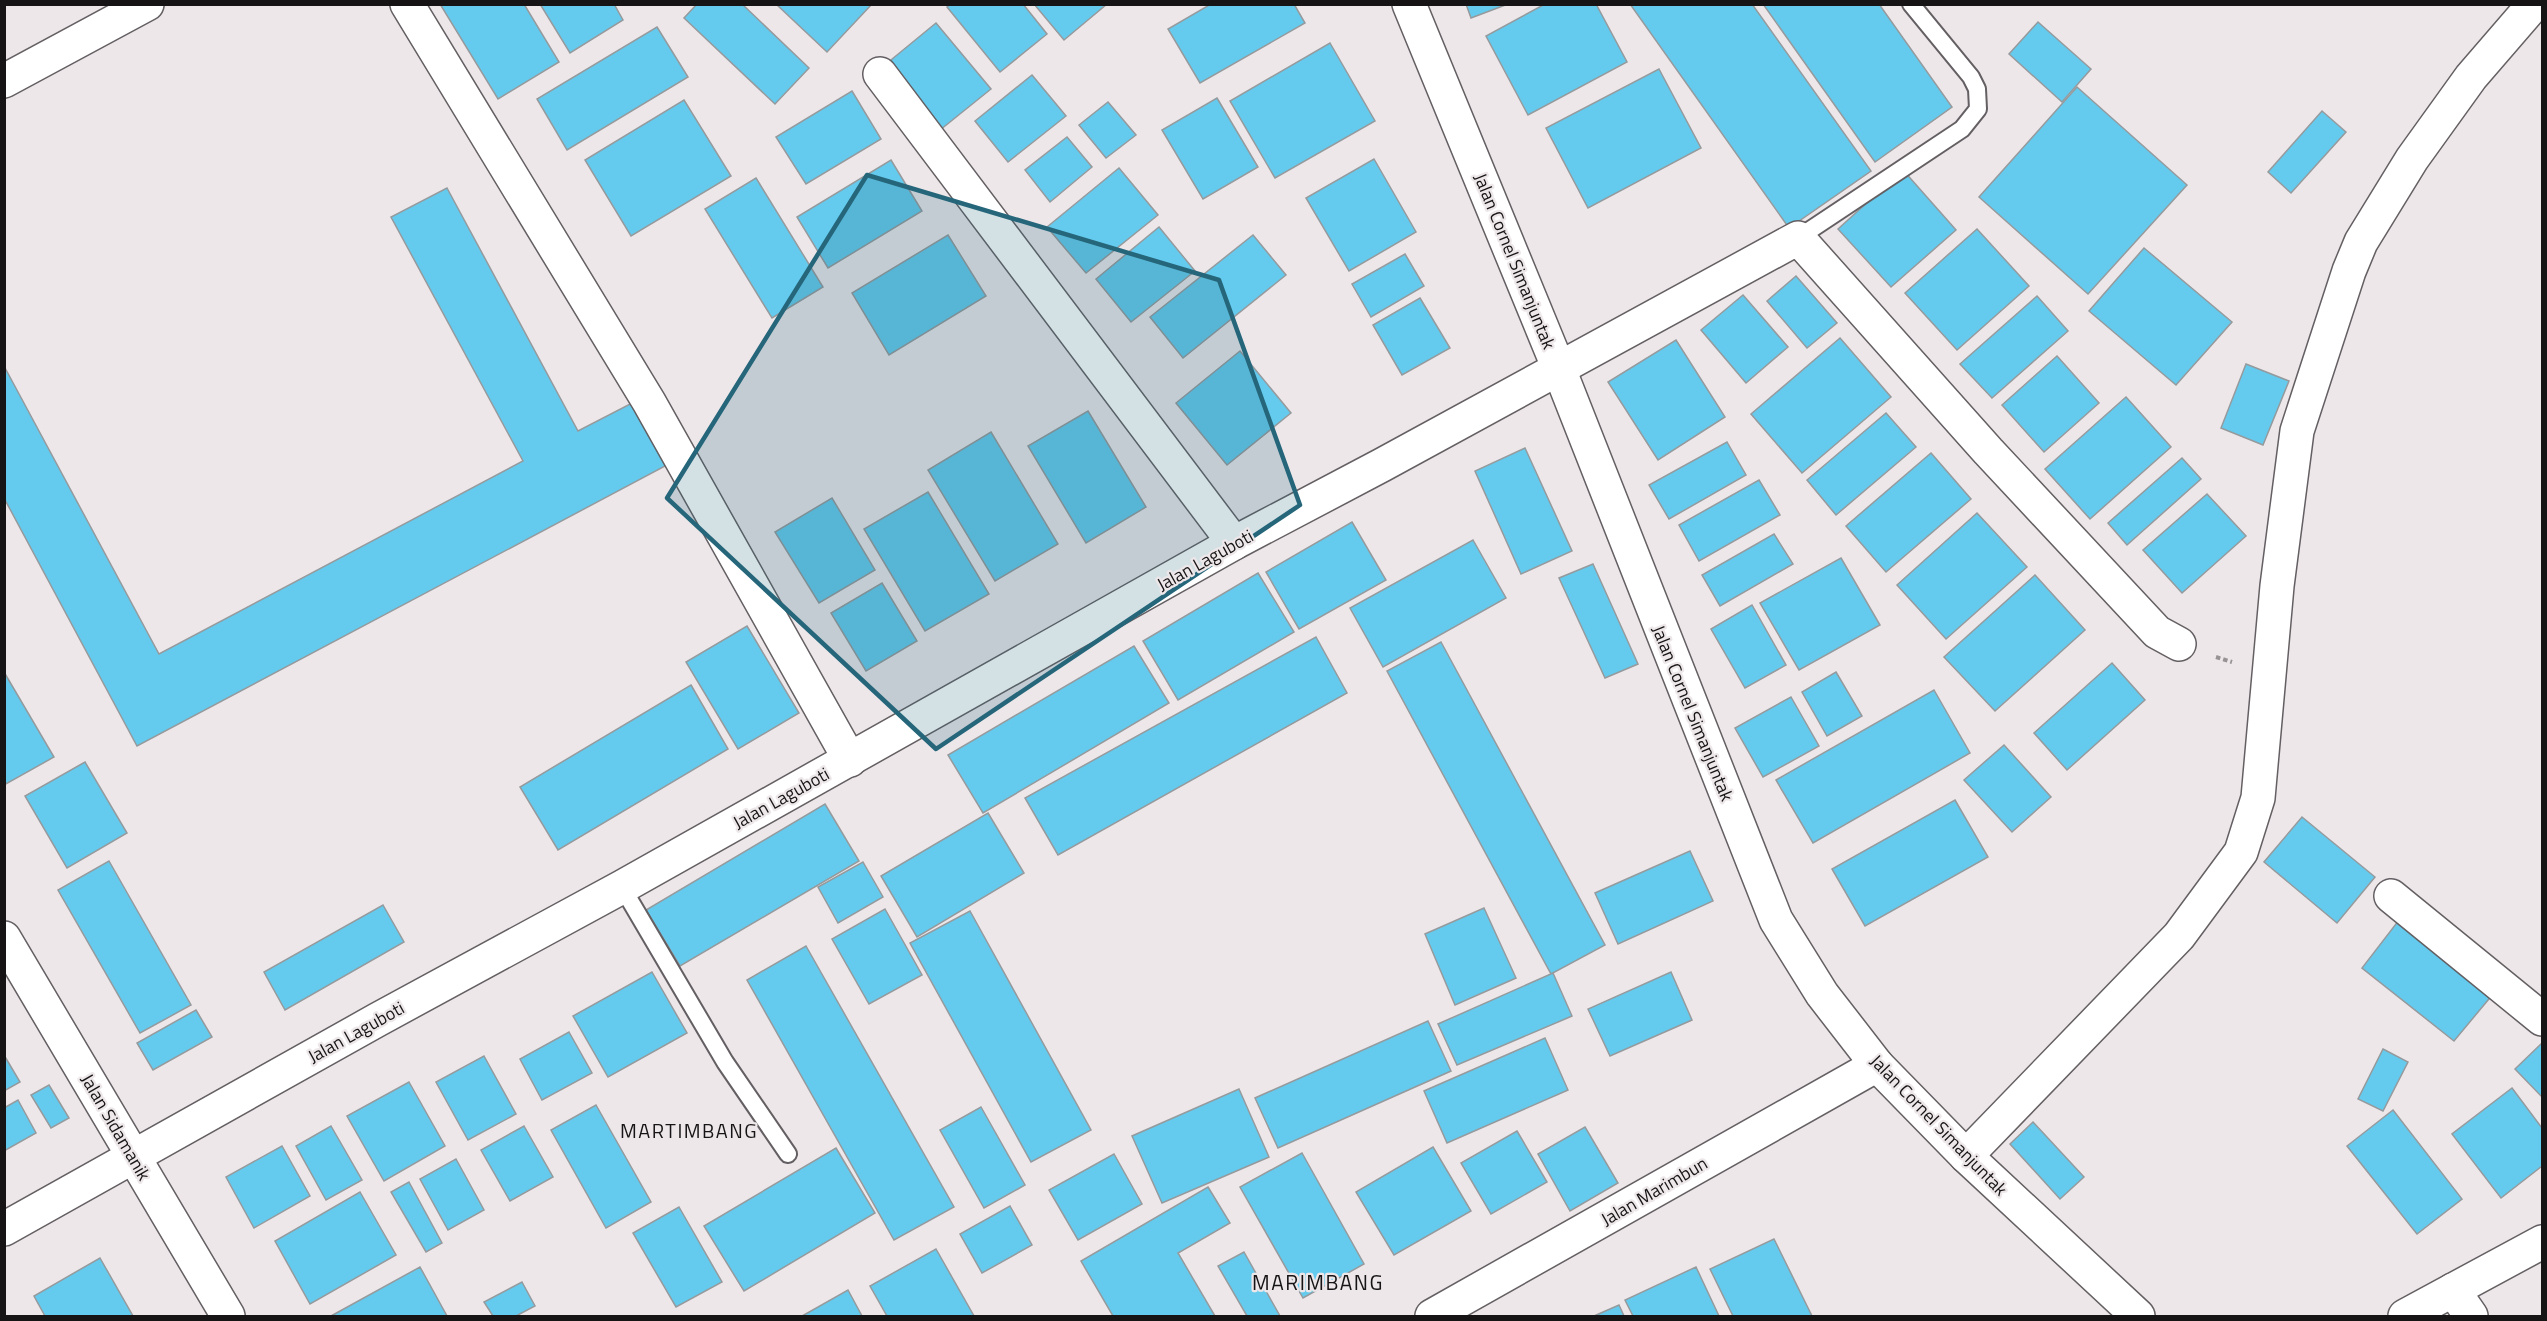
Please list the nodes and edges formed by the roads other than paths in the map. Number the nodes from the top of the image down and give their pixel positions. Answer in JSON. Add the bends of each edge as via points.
{"nodes":[{"id":1,"x":147,"y":4,"type":"edge"},
{"id":2,"x":407,"y":4,"type":"edge"},
{"id":3,"x":1409,"y":4,"type":"edge"},
{"id":4,"x":1911,"y":4,"type":"edge"},
{"id":5,"x":2534,"y":4,"type":"edge"},
{"id":6,"x":880,"y":74,"type":"dead end"},
{"id":7,"x":4,"y":81,"type":"edge"},
{"id":8,"x":1798,"y":238,"type":"junction"},
{"id":9,"x":1559,"y":369,"type":"junction"},
{"id":10,"x":1234,"y":543,"type":"junction"},
{"id":11,"x":2179,"y":644,"type":"road end"},
{"id":12,"x":850,"y":760,"type":"junction"},
{"id":13,"x":622,"y":887,"type":"junction"},
{"id":14,"x":2391,"y":896,"type":"dead end"},
{"id":15,"x":4,"y":938,"type":"edge"},
{"id":16,"x":2542,"y":1019,"type":"edge"},
{"id":17,"x":1877,"y":1065,"type":"junction"},
{"id":18,"x":788,"y":1154,"type":"dead end"},
{"id":19,"x":132,"y":1156,"type":"junction"},
{"id":20,"x":1966,"y":1156,"type":"junction"},
{"id":21,"x":4,"y":1229,"type":"edge"},
{"id":22,"x":2542,"y":1242,"type":"edge"},
{"id":23,"x":2453,"y":1290,"type":"junction"},
{"id":24,"x":228,"y":1317,"type":"edge"},
{"id":25,"x":1432,"y":1317,"type":"edge"},
{"id":26,"x":2138,"y":1317,"type":"edge"},
{"id":27,"x":2405,"y":1317,"type":"edge"},
{"id":28,"x":2471,"y":1317,"type":"edge"}],
"edges":[{"from":1,"to":7,"type":"street"},
{"from":2,"to":12,"type":"street","via":[[649,402]]},
{"from":3,"to":9,"type":"street","name":"Jalan Cornel Simanjuntak"},
{"from":4,"to":8,"type":"lane","via":[[1971,77],[1977,89],[1978,109],[1962,129]]},
{"from":5,"to":20,"type":"street","via":[[2471,77],[2412,159],[2361,242],[2349,271],[2297,431],[2258,798],[2252,825],[2231,869],[2179,936]]},
{"from":6,"to":10,"type":"street"},
{"from":8,"to":9,"type":"street","name":"Jalan Laguboti"},
{"from":8,"to":11,"type":"street","via":[[1988,451],[2157,632]]},
{"from":9,"to":10,"type":"street","name":"Jalan Laguboti"},
{"from":9,"to":17,"type":"street","name":"Jalan Cornel Simanjuntak","via":[[1776,921],[1822,994]]},
{"from":10,"to":12,"type":"street","name":"Jalan Laguboti"},
{"from":12,"to":13,"type":"street","name":"Jalan Laguboti"},
{"from":13,"to":18,"type":"lane","via":[[726,1062]]},
{"from":13,"to":19,"type":"street","name":"Jalan Laguboti"},
{"from":14,"to":16,"type":"street"},
{"from":15,"to":19,"type":"street","name":"Jalan Sidamanik"},
{"from":17,"to":20,"type":"street","name":"Jalan Cornel Simanjuntak"},
{"from":17,"to":25,"type":"street","name":"Jalan Marimbun"},
{"from":19,"to":21,"type":"street","name":"Jalan Laguboti"},
{"from":19,"to":24,"type":"street","name":"Jalan Sidamanik"},
{"from":20,"to":26,"type":"street","name":"Jalan Cornel Simanjuntak"},
{"from":22,"to":23,"type":"street"},
{"from":23,"to":27,"type":"street"},
{"from":23,"to":28,"type":"street"}]}
